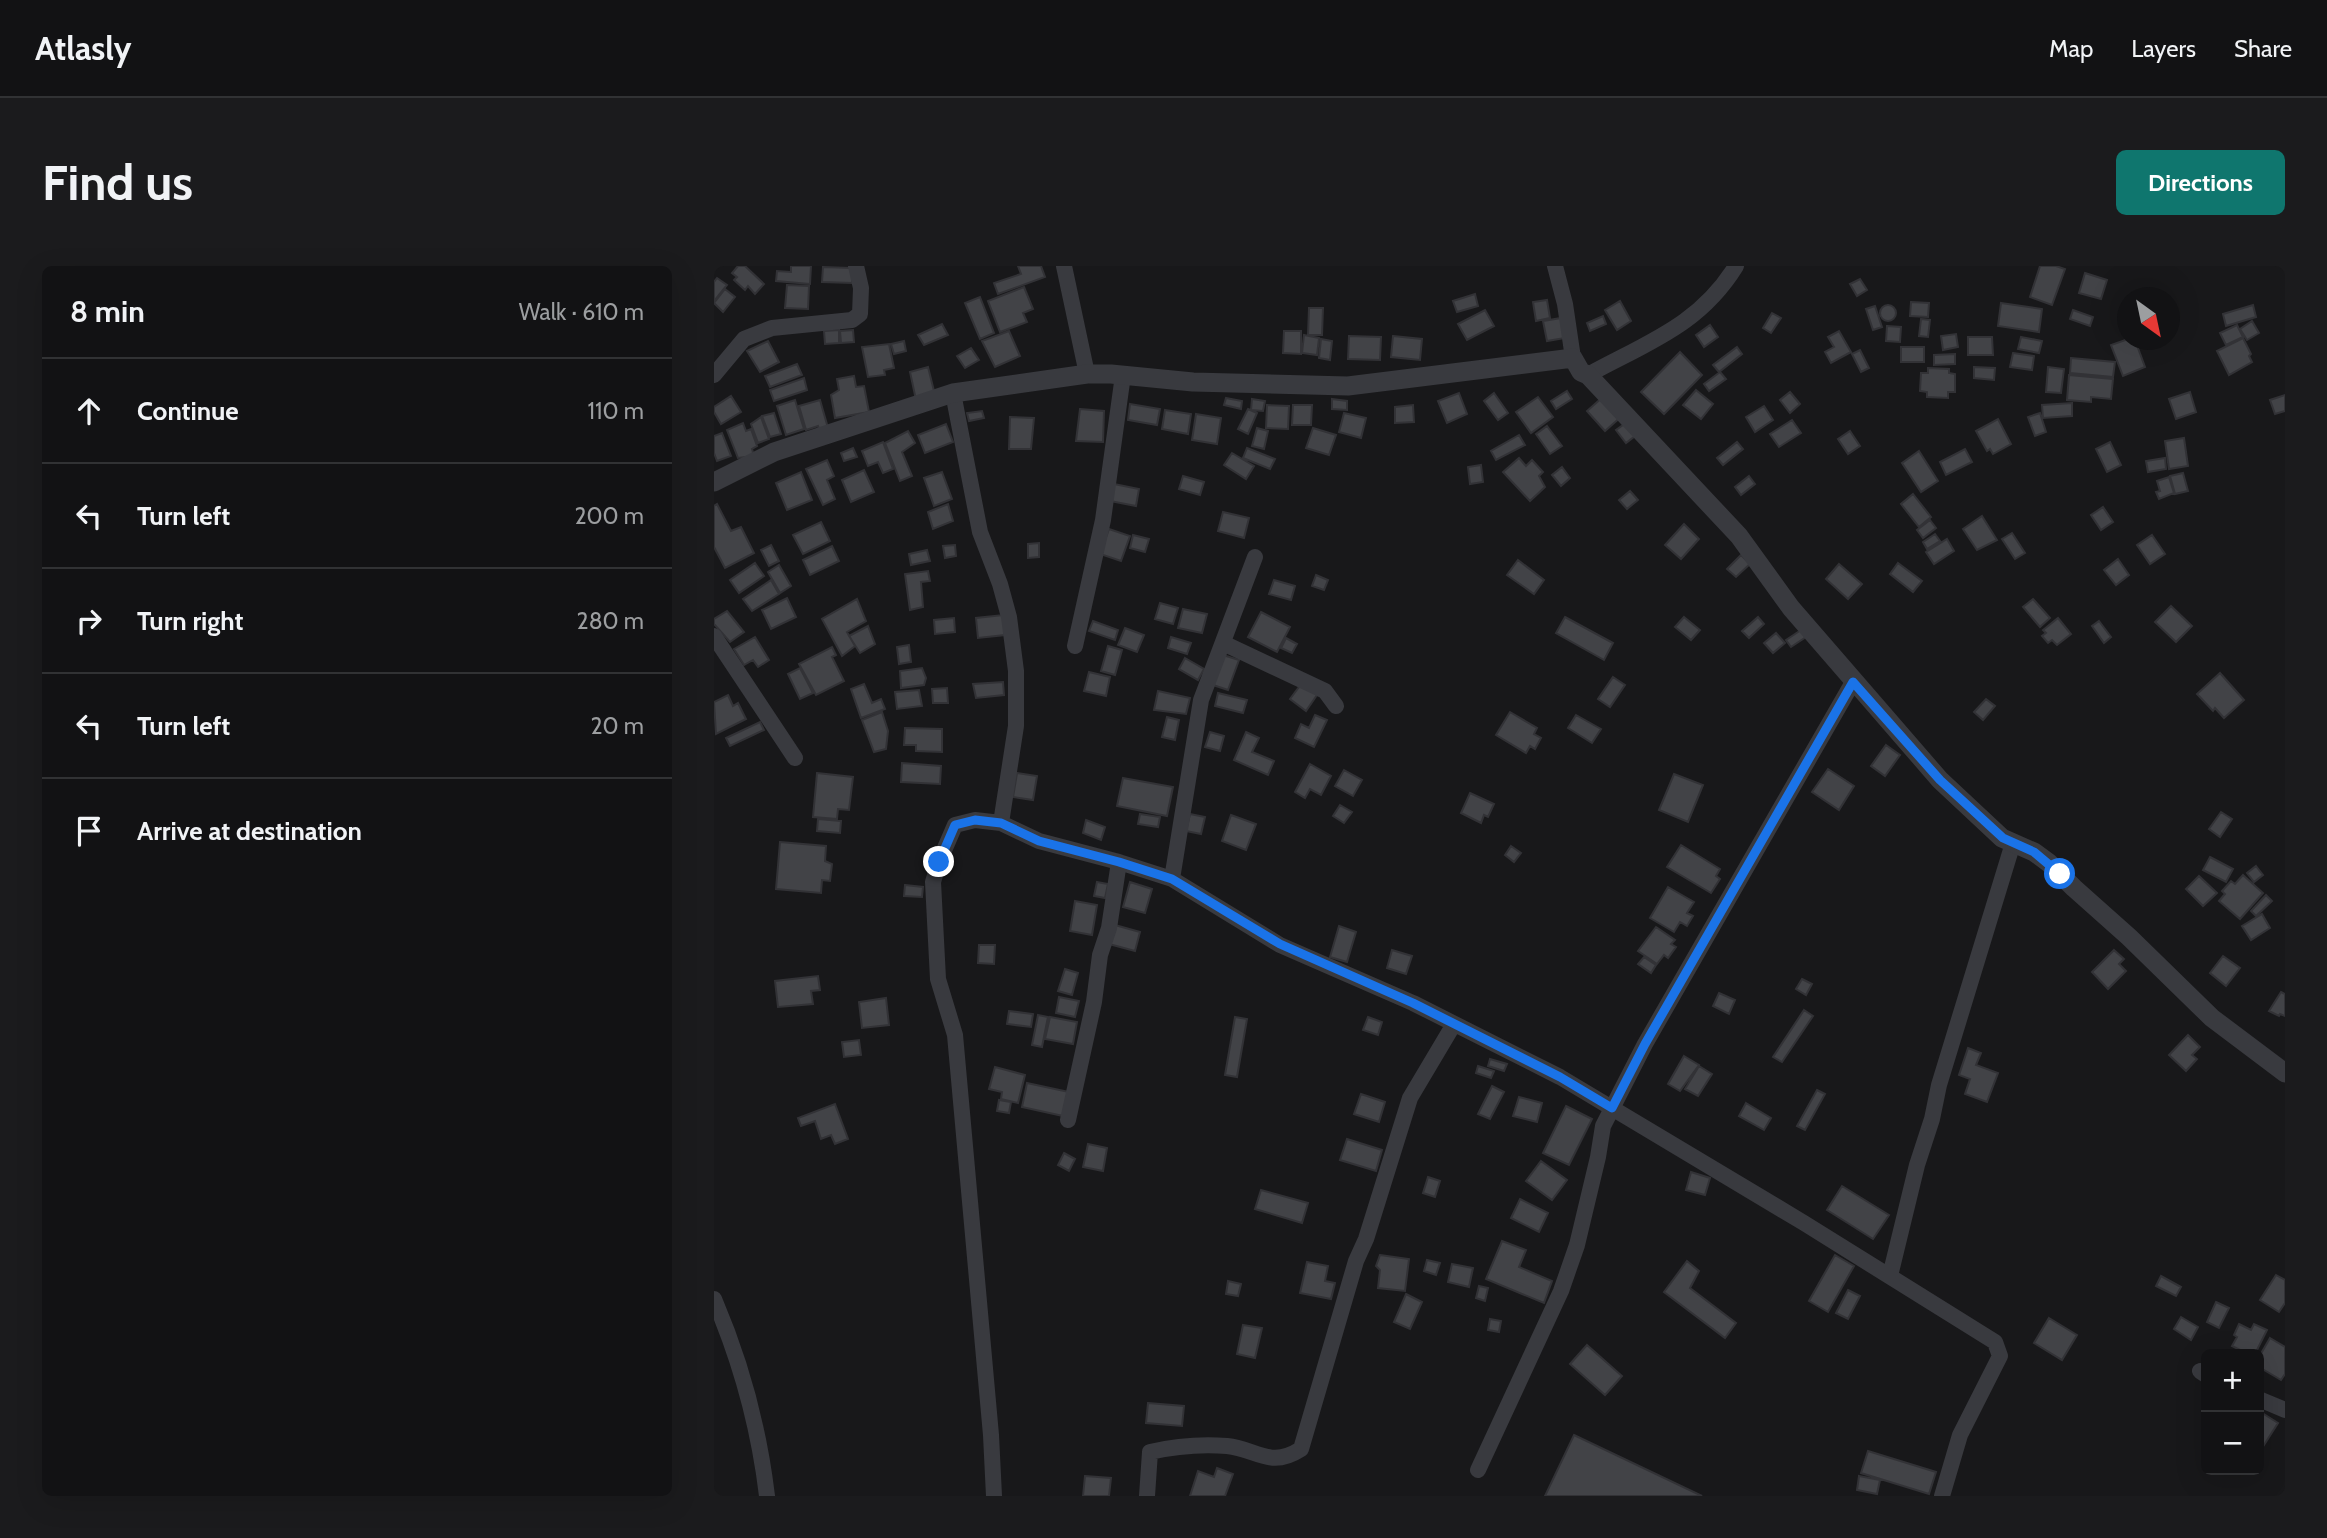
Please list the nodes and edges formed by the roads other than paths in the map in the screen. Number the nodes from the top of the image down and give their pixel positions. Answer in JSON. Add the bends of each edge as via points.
{"nodes":[{"id":1,"x":856,"y":266,"type":"edge"},
{"id":2,"x":1064,"y":266,"type":"edge"},
{"id":3,"x":1555,"y":266,"type":"edge"},
{"id":4,"x":1736,"y":266,"type":"edge"},
{"id":5,"x":1573,"y":358,"type":"junction"},
{"id":6,"x":1087,"y":374,"type":"junction"},
{"id":7,"x":714,"y":375,"type":"edge"},
{"id":8,"x":1124,"y":375,"type":"junction"},
{"id":9,"x":1588,"y":375,"type":"junction"},
{"id":10,"x":953,"y":393,"type":"junction"},
{"id":11,"x":714,"y":482,"type":"edge"},
{"id":12,"x":1255,"y":557,"type":"dead end"},
{"id":13,"x":714,"y":636,"type":"edge"},
{"id":14,"x":1223,"y":643,"type":"junction"},
{"id":15,"x":1075,"y":646,"type":"dead end"},
{"id":16,"x":1853,"y":682,"type":"junction"},
{"id":17,"x":1336,"y":706,"type":"dead end"},
{"id":18,"x":795,"y":758,"type":"dead end"},
{"id":19,"x":1001,"y":823,"type":"junction"},
{"id":20,"x":2013,"y":843,"type":"junction"},
{"id":21,"x":1119,"y":862,"type":"junction"},
{"id":22,"x":1172,"y":879,"type":"junction"},
{"id":23,"x":1454,"y":1024,"type":"junction"},
{"id":24,"x":2285,"y":1073,"type":"edge"},
{"id":25,"x":1612,"y":1108,"type":"junction"},
{"id":26,"x":1068,"y":1120,"type":"dead end"},
{"id":27,"x":1890,"y":1276,"type":"junction"},
{"id":28,"x":714,"y":1299,"type":"edge"},
{"id":29,"x":2264,"y":1401,"type":"edge"},
{"id":30,"x":2285,"y":1410,"type":"edge"},
{"id":31,"x":1478,"y":1470,"type":"dead end"},
{"id":32,"x":767,"y":1496,"type":"edge"},
{"id":33,"x":994,"y":1496,"type":"edge"},
{"id":34,"x":1147,"y":1496,"type":"edge"},
{"id":35,"x":1942,"y":1496,"type":"edge"}],
"edges":[{"from":1,"to":7,"type":"street","via":[[860,314],[852,320],[772,328],[744,338]]},
{"from":2,"to":6,"type":"street"},
{"from":3,"to":5,"type":"street"},
{"from":4,"to":9,"type":"street","via":[[1710,301],[1671,332]]},
{"from":5,"to":8,"type":"street","via":[[1348,386],[1193,382]]},
{"from":5,"to":9,"type":"street"},
{"from":6,"to":8,"type":"street"},
{"from":6,"to":10,"type":"street"},
{"from":8,"to":15,"type":"street","via":[[1103,520]]},
{"from":9,"to":16,"type":"street","via":[[1739,536]]},
{"from":10,"to":11,"type":"street","via":[[774,452]]},
{"from":10,"to":19,"type":"street","via":[[980,532],[1009,617],[1016,671],[1016,726]]},
{"from":12,"to":14,"type":"street"},
{"from":13,"to":18,"type":"street"},
{"from":14,"to":17,"type":"street","via":[[1325,691]]},
{"from":14,"to":22,"type":"street","via":[[1200,700]]},
{"from":16,"to":20,"type":"street","via":[[1940,780]]},
{"from":16,"to":25,"type":"street"},
{"from":19,"to":21,"type":"street","via":[[1039,841]]},
{"from":19,"to":33,"type":"street","via":[[975,820],[955,825],[933,882],[938,979],[955,1035]]},
{"from":20,"to":24,"type":"street","via":[[2049,863],[2212,1018]]},
{"from":20,"to":27,"type":"street","via":[[1939,1085]]},
{"from":21,"to":22,"type":"street"},
{"from":21,"to":26,"type":"street"},
{"from":22,"to":23,"type":"street","via":[[1280,944]]},
{"from":23,"to":25,"type":"street"},
{"from":23,"to":34,"type":"street","via":[[1410,1098],[1301,1449],[1288,1457],[1257,1456],[1232,1447],[1201,1444],[1150,1452]]},
{"from":25,"to":27,"type":"street"},
{"from":25,"to":31,"type":"street","via":[[1603,1126],[1577,1245],[1561,1291]]},
{"from":27,"to":35,"type":"street","via":[[1995,1342],[2000,1356],[1960,1435]]},
{"from":28,"to":32,"type":"street","via":[[731,1340],[762,1450]]},
{"from":29,"to":30,"type":"street"}]}
